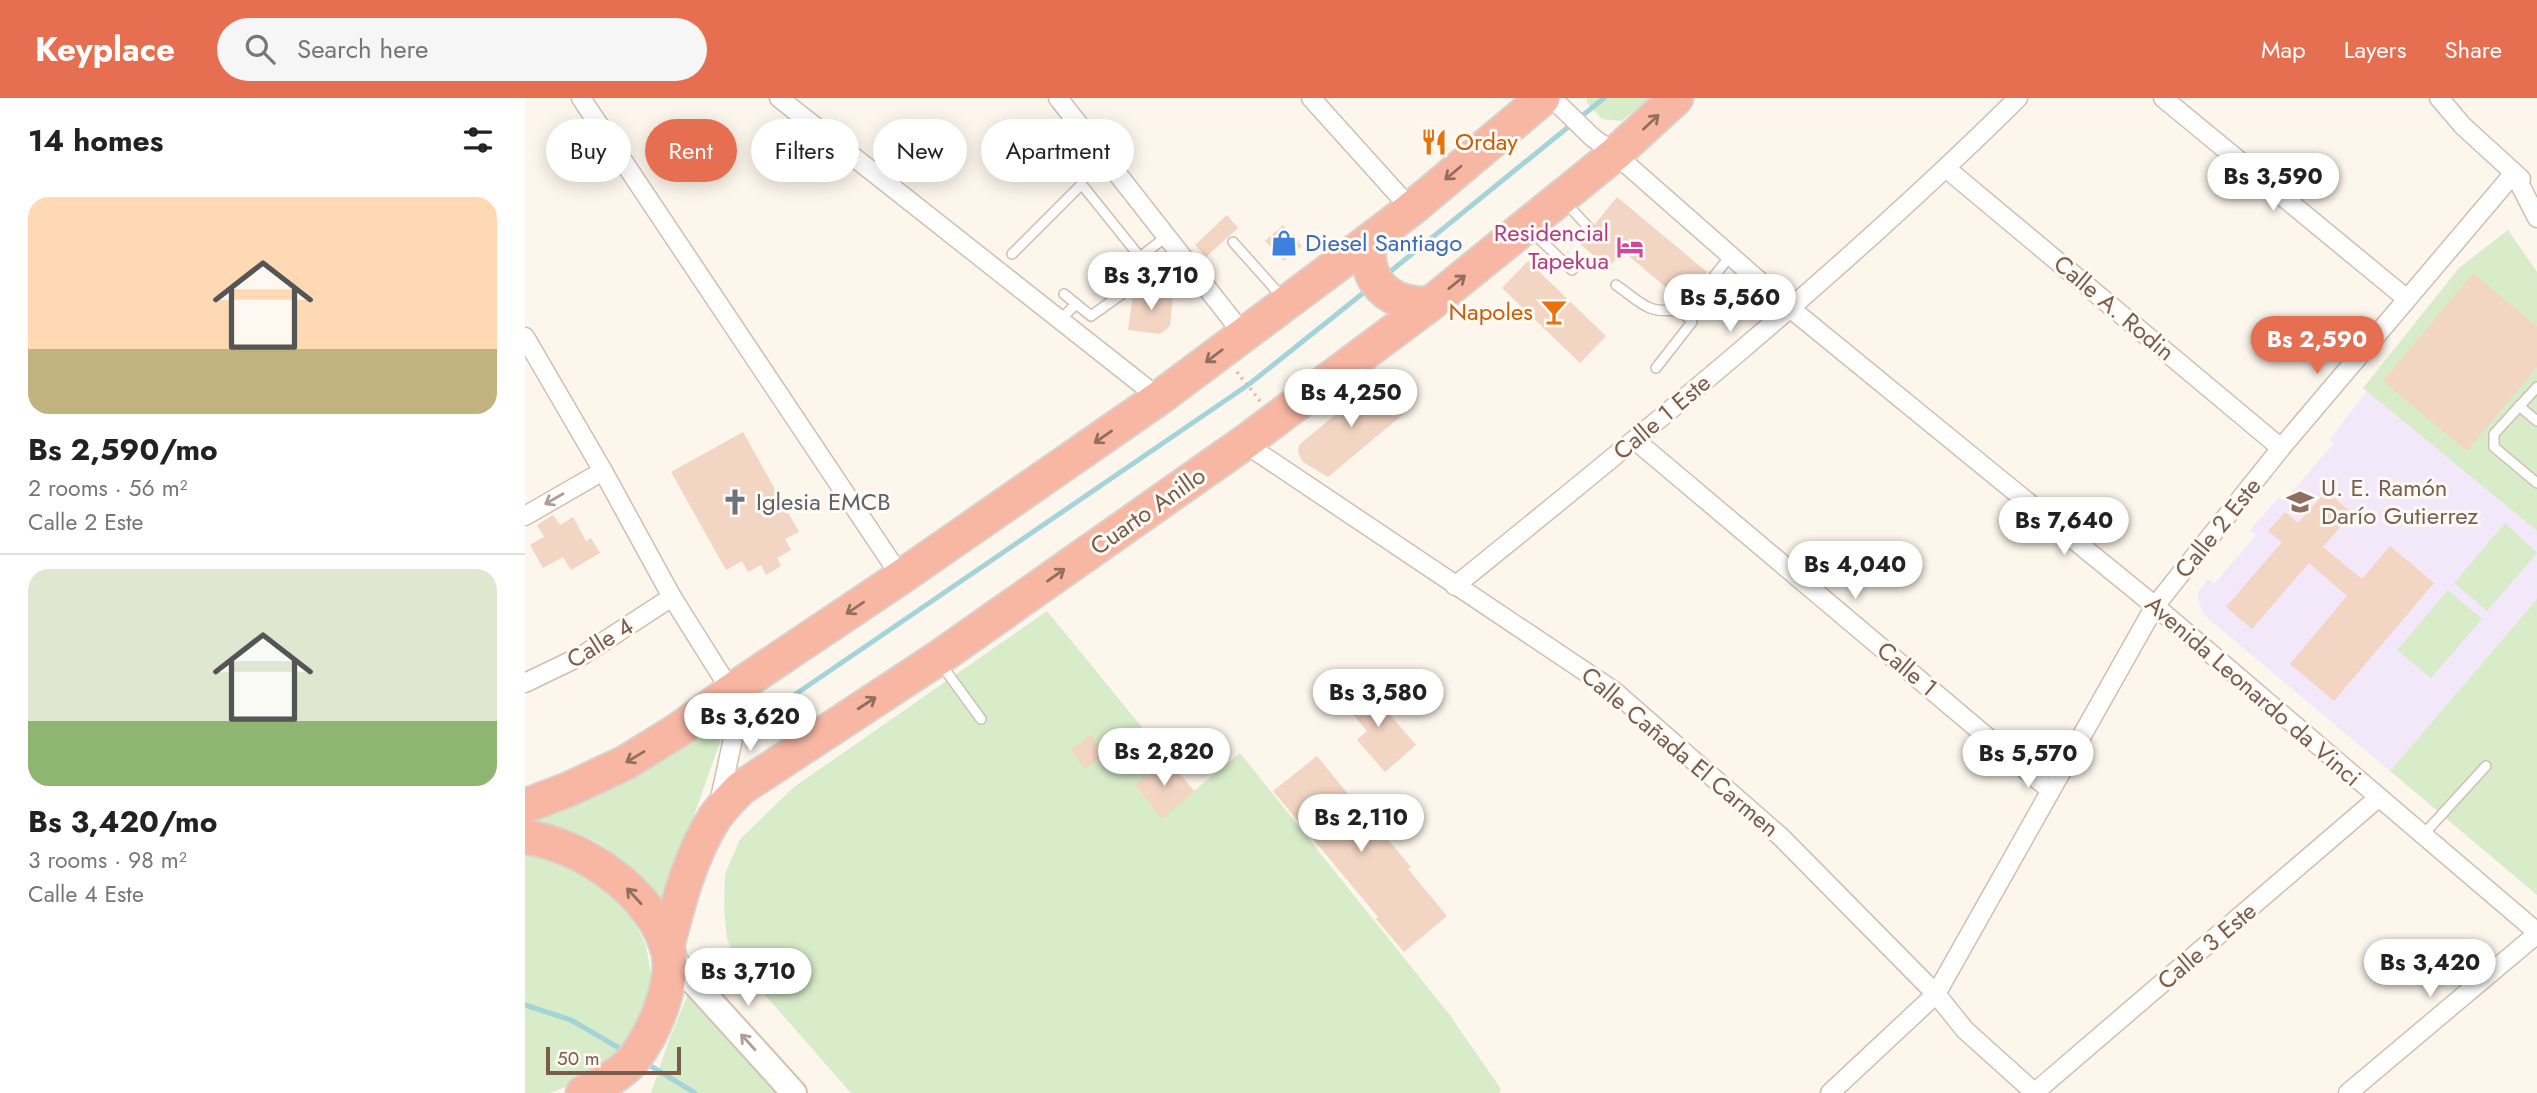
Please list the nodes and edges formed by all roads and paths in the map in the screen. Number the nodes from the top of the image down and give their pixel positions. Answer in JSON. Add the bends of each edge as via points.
{"nodes":[{"id":1,"x":581,"y":98,"type":"edge"},
{"id":2,"x":1058,"y":98,"type":"edge"},
{"id":3,"x":1311,"y":98,"type":"edge"},
{"id":4,"x":1552,"y":98,"type":"edge"},
{"id":5,"x":1676,"y":98,"type":"edge"},
{"id":6,"x":2018,"y":98,"type":"edge"},
{"id":7,"x":2163,"y":98,"type":"edge"},
{"id":8,"x":2439,"y":98,"type":"edge"},
{"id":9,"x":790,"y":101,"type":"edge"},
{"id":10,"x":1554,"y":105,"type":"edge"},
{"id":11,"x":1603,"y":146,"type":"junction"},
{"id":12,"x":1947,"y":169,"type":"junction"},
{"id":13,"x":2514,"y":173,"type":"junction"},
{"id":14,"x":2537,"y":193,"type":"edge"},
{"id":15,"x":1561,"y":198,"type":"junction"},
{"id":16,"x":1411,"y":209,"type":"junction"},
{"id":17,"x":2537,"y":218,"type":"edge"},
{"id":18,"x":1526,"y":226,"type":"junction"},
{"id":19,"x":1589,"y":228,"type":"dead end"},
{"id":20,"x":1167,"y":236,"type":"junction"},
{"id":21,"x":1369,"y":241,"type":"junction"},
{"id":22,"x":1233,"y":242,"type":"dead end"},
{"id":23,"x":1012,"y":254,"type":"dead end"},
{"id":24,"x":1731,"y":255,"type":"junction"},
{"id":25,"x":1140,"y":257,"type":"junction"},
{"id":26,"x":1572,"y":270,"type":"dead end"},
{"id":27,"x":1327,"y":271,"type":"junction"},
{"id":28,"x":1616,"y":285,"type":"dead end"},
{"id":29,"x":1377,"y":289,"type":"junction"},
{"id":30,"x":1063,"y":294,"type":"dead end"},
{"id":31,"x":2407,"y":299,"type":"junction"},
{"id":32,"x":1286,"y":302,"type":"junction"},
{"id":33,"x":1076,"y":304,"type":"junction"},
{"id":34,"x":1430,"y":304,"type":"junction"},
{"id":35,"x":1790,"y":308,"type":"junction"},
{"id":36,"x":1685,"y":313,"type":"junction"},
{"id":37,"x":1060,"y":320,"type":"junction"},
{"id":38,"x":1391,"y":333,"type":"junction"},
{"id":39,"x":1243,"y":334,"type":"junction"},
{"id":40,"x":528,"y":348,"type":"edge"},
{"id":41,"x":1656,"y":368,"type":"dead end"},
{"id":42,"x":1240,"y":376,"type":"dead end"},
{"id":43,"x":2537,"y":387,"type":"edge"},
{"id":44,"x":1255,"y":395,"type":"dead end"},
{"id":45,"x":1159,"y":398,"type":"junction"},
{"id":46,"x":2519,"y":406,"type":"junction"},
{"id":47,"x":2537,"y":421,"type":"edge"},
{"id":48,"x":1635,"y":440,"type":"junction"},
{"id":49,"x":1244,"y":443,"type":"junction"},
{"id":50,"x":2281,"y":448,"type":"junction"},
{"id":51,"x":603,"y":471,"type":"junction"},
{"id":52,"x":2537,"y":483,"type":"edge"},
{"id":53,"x":525,"y":516,"type":"edge"},
{"id":54,"x":901,"y":577,"type":"junction"},
{"id":55,"x":1455,"y":586,"type":"junction"},
{"id":56,"x":672,"y":597,"type":"junction"},
{"id":57,"x":2155,"y":606,"type":"junction"},
{"id":58,"x":937,"y":659,"type":"junction"},
{"id":59,"x":525,"y":683,"type":"edge"},
{"id":60,"x":731,"y":691,"type":"junction"},
{"id":61,"x":981,"y":719,"type":"dead end"},
{"id":62,"x":2486,"y":766,"type":"dead end"},
{"id":63,"x":2050,"y":790,"type":"junction"},
{"id":64,"x":2378,"y":798,"type":"junction"},
{"id":65,"x":525,"y":806,"type":"edge"},
{"id":66,"x":716,"y":817,"type":"junction"},
{"id":67,"x":2422,"y":836,"type":"junction"},
{"id":68,"x":525,"y":837,"type":"edge"},
{"id":69,"x":2537,"y":933,"type":"edge"},
{"id":70,"x":668,"y":951,"type":"junction"},
{"id":71,"x":1936,"y":993,"type":"junction"},
{"id":72,"x":583,"y":1093,"type":"edge"},
{"id":73,"x":794,"y":1093,"type":"edge"},
{"id":74,"x":1830,"y":1093,"type":"edge"},
{"id":75,"x":2035,"y":1093,"type":"edge"},
{"id":76,"x":2347,"y":1093,"type":"edge"}],
"edges":[{"from":1,"to":54,"type":"street"},
{"from":2,"to":20,"type":"street"},
{"from":3,"to":16,"type":"street"},
{"from":4,"to":10,"type":"street","name":"Avenida Leonardo da Vinci"},
{"from":11,"to":5,"type":"highway","name":"Cuarto Anillo","one_way":true},
{"from":6,"to":12,"type":"street","name":"Calle 1 Este"},
{"from":7,"to":31,"type":"street"},
{"from":8,"to":13,"type":"street"},
{"from":9,"to":37,"type":"street"},
{"from":10,"to":11,"type":"street","name":"Avenida Leonardo da Vinci"},
{"from":10,"to":16,"type":"highway","one_way":true},
{"from":11,"to":15,"type":"highway","name":"Cuarto Anillo"},
{"from":11,"to":24,"type":"street","name":"Avenida Leonardo da Vinci"},
{"from":12,"to":35,"type":"street","name":"Calle 1 Este"},
{"from":12,"to":50,"type":"street","name":"Calle A. Rodin"},
{"from":13,"to":14,"type":"street"},
{"from":13,"to":17,"type":"street"},
{"from":13,"to":31,"type":"street","name":"Calle 2 Este"},
{"from":15,"to":18,"type":"highway","name":"Cuarto Anillo"},
{"from":15,"to":19,"type":"lane"},
{"from":16,"to":21,"type":"highway"},
{"from":18,"to":26,"type":"lane"},
{"from":34,"to":18,"type":"highway","name":"Cuarto Anillo","one_way":true},
{"from":20,"to":25,"type":"lane"},
{"from":20,"to":39,"type":"street"},
{"from":21,"to":27,"type":"highway"},
{"from":21,"to":29,"type":"highway","via":[[1369,266]]},
{"from":22,"to":32,"type":"lane"},
{"from":23,"to":25,"type":"lane","via":[[1083,186]]},
{"from":24,"to":35,"type":"street","name":"Avenida Leonardo da Vinci"},
{"from":24,"to":36,"type":"lane"},
{"from":25,"to":33,"type":"lane","via":[[1148,268],[1145,278],[1091,316]]},
{"from":27,"to":29,"type":"highway","via":[[1355,276]]},
{"from":27,"to":32,"type":"highway"},
{"from":28,"to":36,"type":"lane","via":[[1649,308]]},
{"from":29,"to":34,"type":"highway","via":[[1416,305]]},
{"from":29,"to":38,"type":"highway","via":[[1392,321]]},
{"from":30,"to":33,"type":"lane"},
{"from":31,"to":50,"type":"street","name":"Calle 2 Este"},
{"from":32,"to":39,"type":"highway"},
{"from":33,"to":37,"type":"lane"},
{"from":34,"to":38,"type":"highway","name":"Cuarto Anillo"},
{"from":35,"to":48,"type":"street","name":"Calle 1 Este"},
{"from":35,"to":57,"type":"street","name":"Avenida Leonardo da Vinci"},
{"from":36,"to":41,"type":"lane","via":[[1692,324]]},
{"from":37,"to":45,"type":"street"},
{"from":38,"to":49,"type":"highway","name":"Cuarto Anillo"},
{"from":39,"to":45,"type":"highway","one_way":true},
{"from":40,"to":51,"type":"street"},
{"from":42,"to":44,"type":"path"},
{"from":43,"to":46,"type":"lane"},
{"from":45,"to":54,"type":"highway","one_way":true},
{"from":46,"to":47,"type":"lane"},
{"from":46,"to":52,"type":"lane","via":[[2494,434],[2494,447]]},
{"from":48,"to":55,"type":"street","name":"Calle 1 Este"},
{"from":48,"to":63,"type":"street","name":"Calle 1"},
{"from":49,"to":55,"type":"street","name":"Calle Cañada El Carmen"},
{"from":58,"to":49,"type":"highway","name":"Cuarto Anillo","one_way":true},
{"from":50,"to":57,"type":"street","name":"Calle 2 Este"},
{"from":51,"to":53,"type":"street","one_way":true},
{"from":51,"to":56,"type":"street"},
{"from":54,"to":60,"type":"highway","one_way":true},
{"from":55,"to":71,"type":"street","name":"Calle Cañada El Carmen","via":[[1614,691],[1781,837]]},
{"from":56,"to":59,"type":"street","name":"Calle 4","via":[[583,655]]},
{"from":56,"to":60,"type":"street"},
{"from":57,"to":63,"type":"street","name":"Calle 2 Este"},
{"from":57,"to":64,"type":"street","name":"Avenida Leonardo da Vinci"},
{"from":58,"to":61,"type":"lane"},
{"from":66,"to":58,"type":"highway","name":"Cuarto Anillo","one_way":true,"via":[[741,788],[768,768]]},
{"from":60,"to":65,"type":"highway","one_way":true,"via":[[625,763]]},
{"from":60,"to":66,"type":"street","via":[[738,716]]},
{"from":62,"to":67,"type":"lane"},
{"from":63,"to":71,"type":"street","name":"Calle 2 Este"},
{"from":64,"to":67,"type":"street","name":"Avenida Leonardo da Vinci"},
{"from":64,"to":75,"type":"street","name":"Calle 3 Este"},
{"from":66,"to":70,"type":"highway","name":"Cuarto Anillo","via":[[679,902]]},
{"from":67,"to":69,"type":"street","name":"Avenida Leonardo da Vinci"},
{"from":70,"to":68,"type":"highway","one_way":true,"via":[[655,923],[610,873],[576,851]]},
{"from":69,"to":76,"type":"street"},
{"from":70,"to":72,"type":"highway","name":"Cuarto Anillo","via":[[665,997],[628,1065]]},
{"from":73,"to":70,"type":"main road","one_way":true},
{"from":71,"to":74,"type":"street","name":"Calle 2 Este"},
{"from":71,"to":75,"type":"street","name":"Calle Cañada El Carmen","via":[[1965,1030]]}]}
